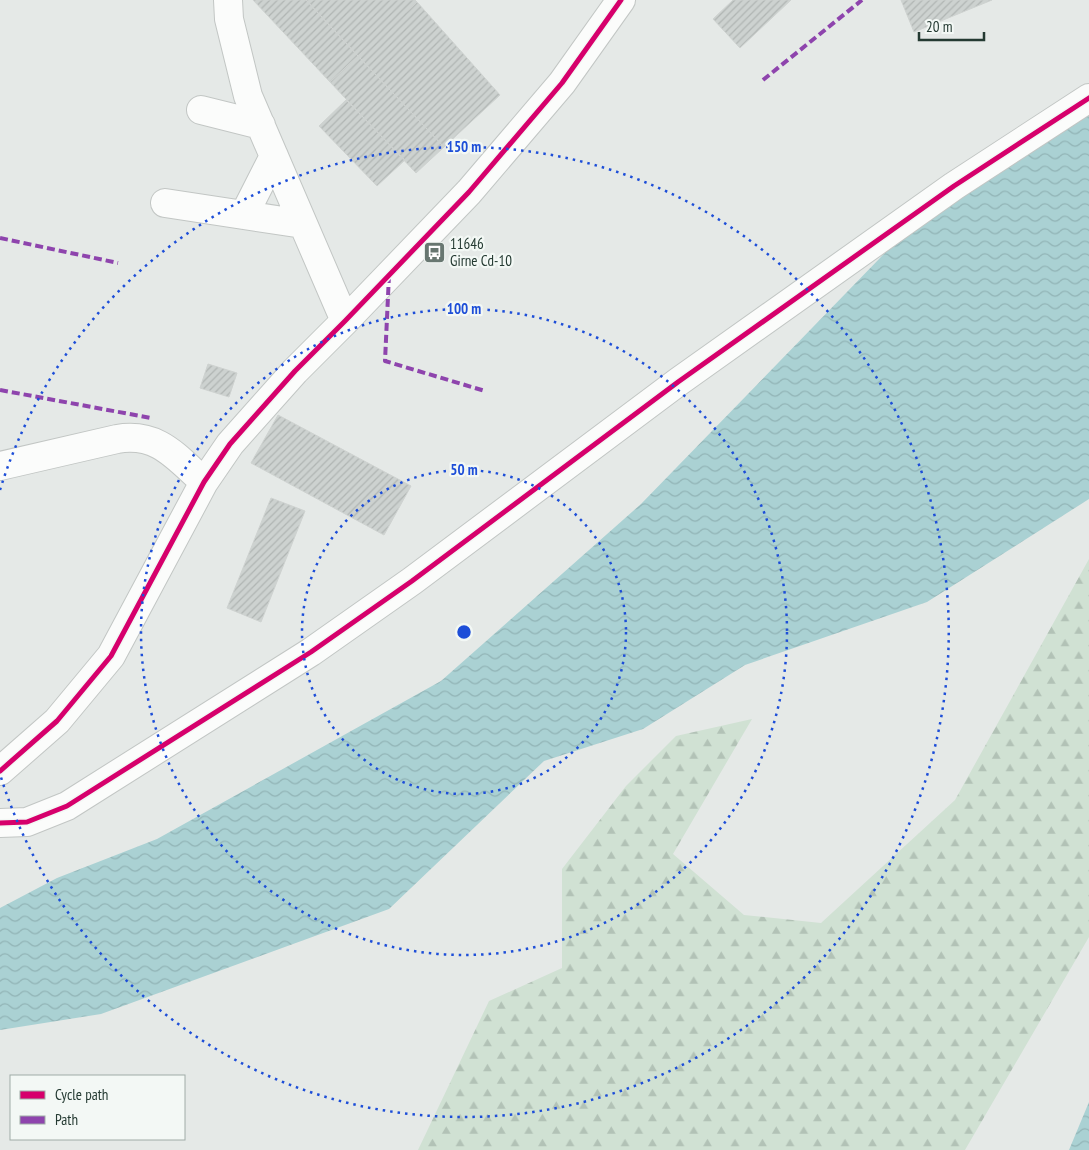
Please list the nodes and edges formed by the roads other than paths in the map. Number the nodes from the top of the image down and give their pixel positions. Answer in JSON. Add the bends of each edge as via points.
{"nodes":[{"id":1,"x":228,"y":0,"type":"edge"},
{"id":2,"x":621,"y":0,"type":"edge"},
{"id":3,"x":1089,"y":98,"type":"edge"},
{"id":4,"x":201,"y":110,"type":"dead end"},
{"id":5,"x":261,"y":125,"type":"junction"},
{"id":6,"x":274,"y":156,"type":"junction"},
{"id":7,"x":165,"y":203,"type":"dead end"},
{"id":8,"x":244,"y":215,"type":"junction"},
{"id":9,"x":303,"y":224,"type":"junction"},
{"id":10,"x":346,"y":321,"type":"junction"},
{"id":11,"x":0,"y":466,"type":"edge"},
{"id":12,"x":204,"y":482,"type":"junction"},
{"id":13,"x":0,"y":771,"type":"edge"},
{"id":14,"x":0,"y":824,"type":"edge"}],
"edges":[{"from":1,"to":5,"type":"street","via":[[228,19],[248,96]]},
{"from":2,"to":10,"type":"street","via":[[562,83],[475,185]]},
{"from":3,"to":14,"type":"street","via":[[954,186],[678,382],[412,581],[311,652],[67,806],[27,822]]},
{"from":4,"to":5,"type":"street"},
{"from":5,"to":6,"type":"street"},
{"from":6,"to":8,"type":"street"},
{"from":6,"to":9,"type":"street"},
{"from":7,"to":8,"type":"street"},
{"from":8,"to":9,"type":"street"},
{"from":9,"to":10,"type":"street"},
{"from":10,"to":12,"type":"street","via":[[295,371],[230,444]]},
{"from":11,"to":12,"type":"street","via":[[123,438],[142,438],[153,430],[167,448]]},
{"from":12,"to":13,"type":"street","via":[[111,656],[57,721]]}]}
